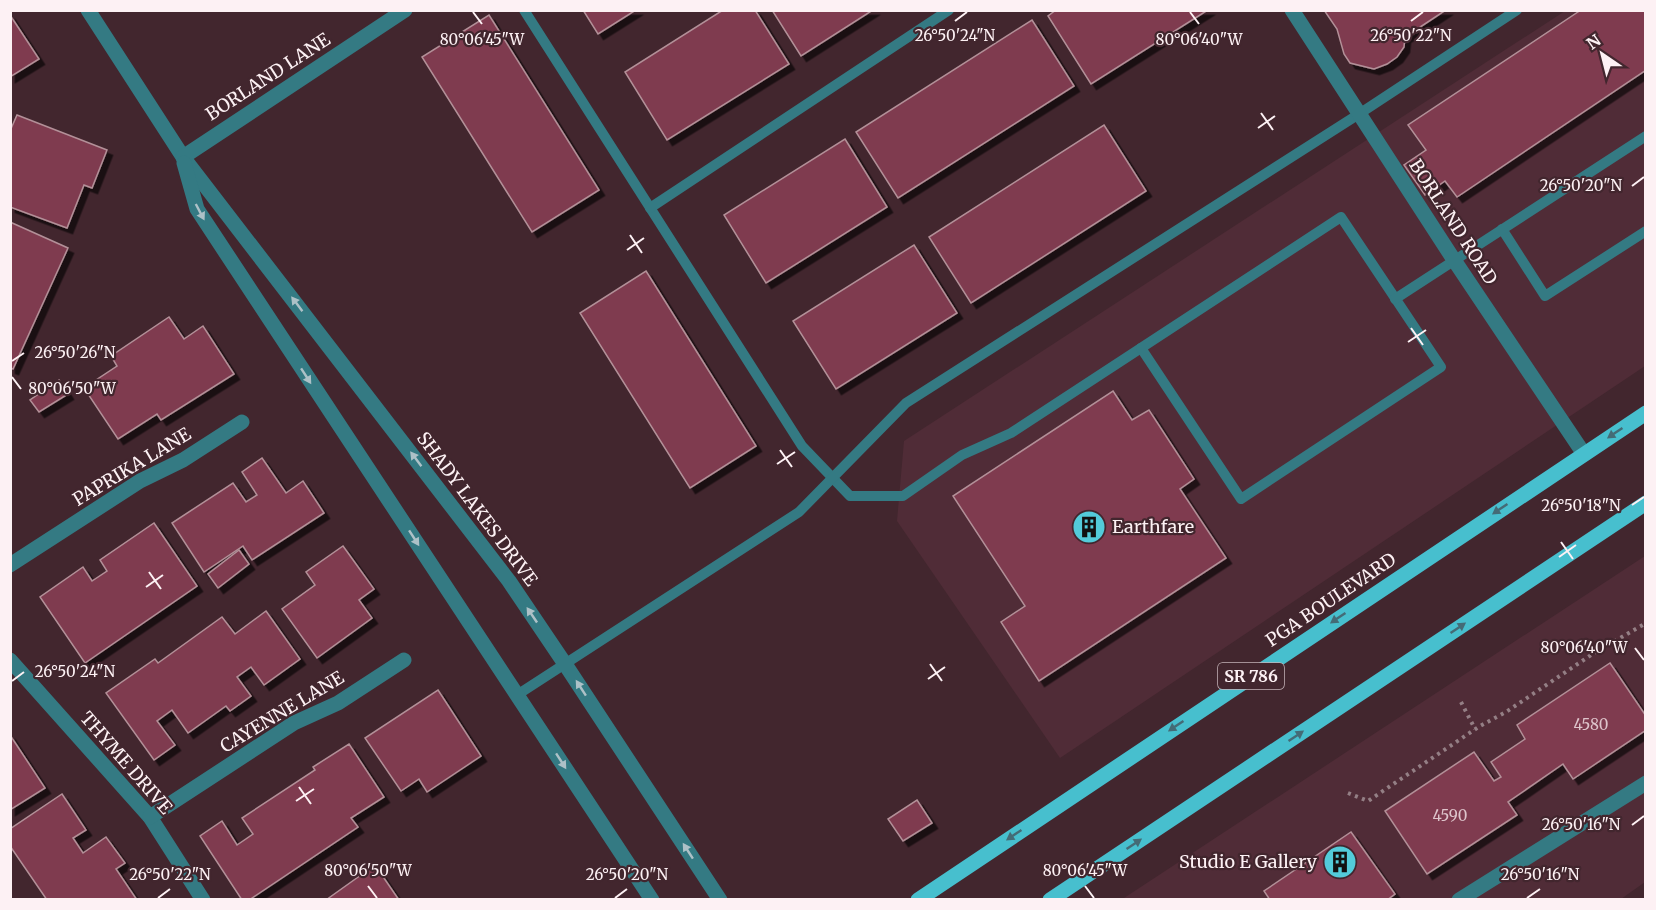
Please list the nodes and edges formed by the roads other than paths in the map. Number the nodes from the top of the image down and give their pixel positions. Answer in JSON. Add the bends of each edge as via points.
{"nodes":[{"id":1,"x":88,"y":10,"type":"edge"},
{"id":2,"x":405,"y":10,"type":"edge"},
{"id":3,"x":524,"y":10,"type":"edge"},
{"id":4,"x":949,"y":10,"type":"edge"},
{"id":5,"x":1292,"y":10,"type":"edge"},
{"id":6,"x":1517,"y":10,"type":"edge"},
{"id":7,"x":1359,"y":114,"type":"junction"},
{"id":8,"x":1646,"y":136,"type":"edge"},
{"id":9,"x":183,"y":157,"type":"junction"},
{"id":10,"x":650,"y":208,"type":"junction"},
{"id":11,"x":1502,"y":230,"type":"junction"},
{"id":12,"x":1646,"y":231,"type":"edge"},
{"id":13,"x":1454,"y":260,"type":"junction"},
{"id":14,"x":1395,"y":299,"type":"junction"},
{"id":15,"x":1142,"y":348,"type":"junction"},
{"id":16,"x":1646,"y":413,"type":"edge"},
{"id":17,"x":242,"y":422,"type":"dead end"},
{"id":18,"x":1584,"y":454,"type":"junction"},
{"id":19,"x":832,"y":477,"type":"junction"},
{"id":20,"x":1646,"y":503,"type":"edge"},
{"id":21,"x":10,"y":565,"type":"edge"},
{"id":22,"x":10,"y":660,"type":"edge"},
{"id":23,"x":404,"y":660,"type":"dead end"},
{"id":24,"x":565,"y":664,"type":"junction"},
{"id":25,"x":517,"y":695,"type":"junction"},
{"id":26,"x":1646,"y":783,"type":"edge"},
{"id":27,"x":150,"y":817,"type":"junction"},
{"id":28,"x":203,"y":900,"type":"edge"},
{"id":29,"x":652,"y":900,"type":"edge"},
{"id":30,"x":720,"y":900,"type":"edge"},
{"id":31,"x":918,"y":900,"type":"edge"},
{"id":32,"x":1050,"y":900,"type":"edge"},
{"id":33,"x":1459,"y":900,"type":"edge"}],
"edges":[{"from":1,"to":9,"type":"street","name":"SHADY LAKES DRIVE"},
{"from":2,"to":9,"type":"street","name":"BORLAND LANE"},
{"from":3,"to":10,"type":"lane"},
{"from":4,"to":10,"type":"lane"},
{"from":5,"to":7,"type":"street","name":"BORLAND ROAD"},
{"from":6,"to":7,"type":"lane"},
{"from":7,"to":13,"type":"street","name":"BORLAND ROAD"},
{"from":7,"to":19,"type":"lane","via":[[906,403]]},
{"from":8,"to":11,"type":"lane"},
{"from":24,"to":9,"type":"street","name":"SHADY LAKES DRIVE","one_way":true,"via":[[502,572]]},
{"from":9,"to":25,"type":"street","name":"SHADY LAKES DRIVE","one_way":true,"via":[[196,209]]},
{"from":10,"to":19,"type":"lane","via":[[802,446]]},
{"from":11,"to":12,"type":"lane","via":[[1545,296]]},
{"from":11,"to":13,"type":"lane"},
{"from":13,"to":14,"type":"lane"},
{"from":13,"to":18,"type":"street","name":"BORLAND ROAD"},
{"from":14,"to":15,"type":"lane","via":[[1341,217]]},
{"from":14,"to":15,"type":"lane","via":[[1440,367],[1241,499]]},
{"from":15,"to":19,"type":"lane","via":[[1011,433],[962,455],[903,496],[850,496]]},
{"from":16,"to":18,"type":"main road","name":"PGA BOULEVARD","number":"SR 786","one_way":true},
{"from":17,"to":21,"type":"street","name":"PAPRIKA LANE","via":[[183,460],[140,481]]},
{"from":18,"to":31,"type":"main road","name":"PGA BOULEVARD","number":"SR 786","one_way":true},
{"from":19,"to":24,"type":"lane","via":[[799,512]]},
{"from":32,"to":20,"type":"main road","one_way":true},
{"from":22,"to":27,"type":"street","name":"THYME DRIVE"},
{"from":23,"to":27,"type":"street","name":"CAYENNE LANE","via":[[338,703],[294,723]]},
{"from":24,"to":25,"type":"lane"},
{"from":30,"to":24,"type":"street","name":"SHADY LAKES DRIVE","one_way":true},
{"from":25,"to":29,"type":"street","name":"SHADY LAKES DRIVE","one_way":true},
{"from":26,"to":33,"type":"street"},
{"from":27,"to":28,"type":"street","name":"THYME DRIVE"}]}
